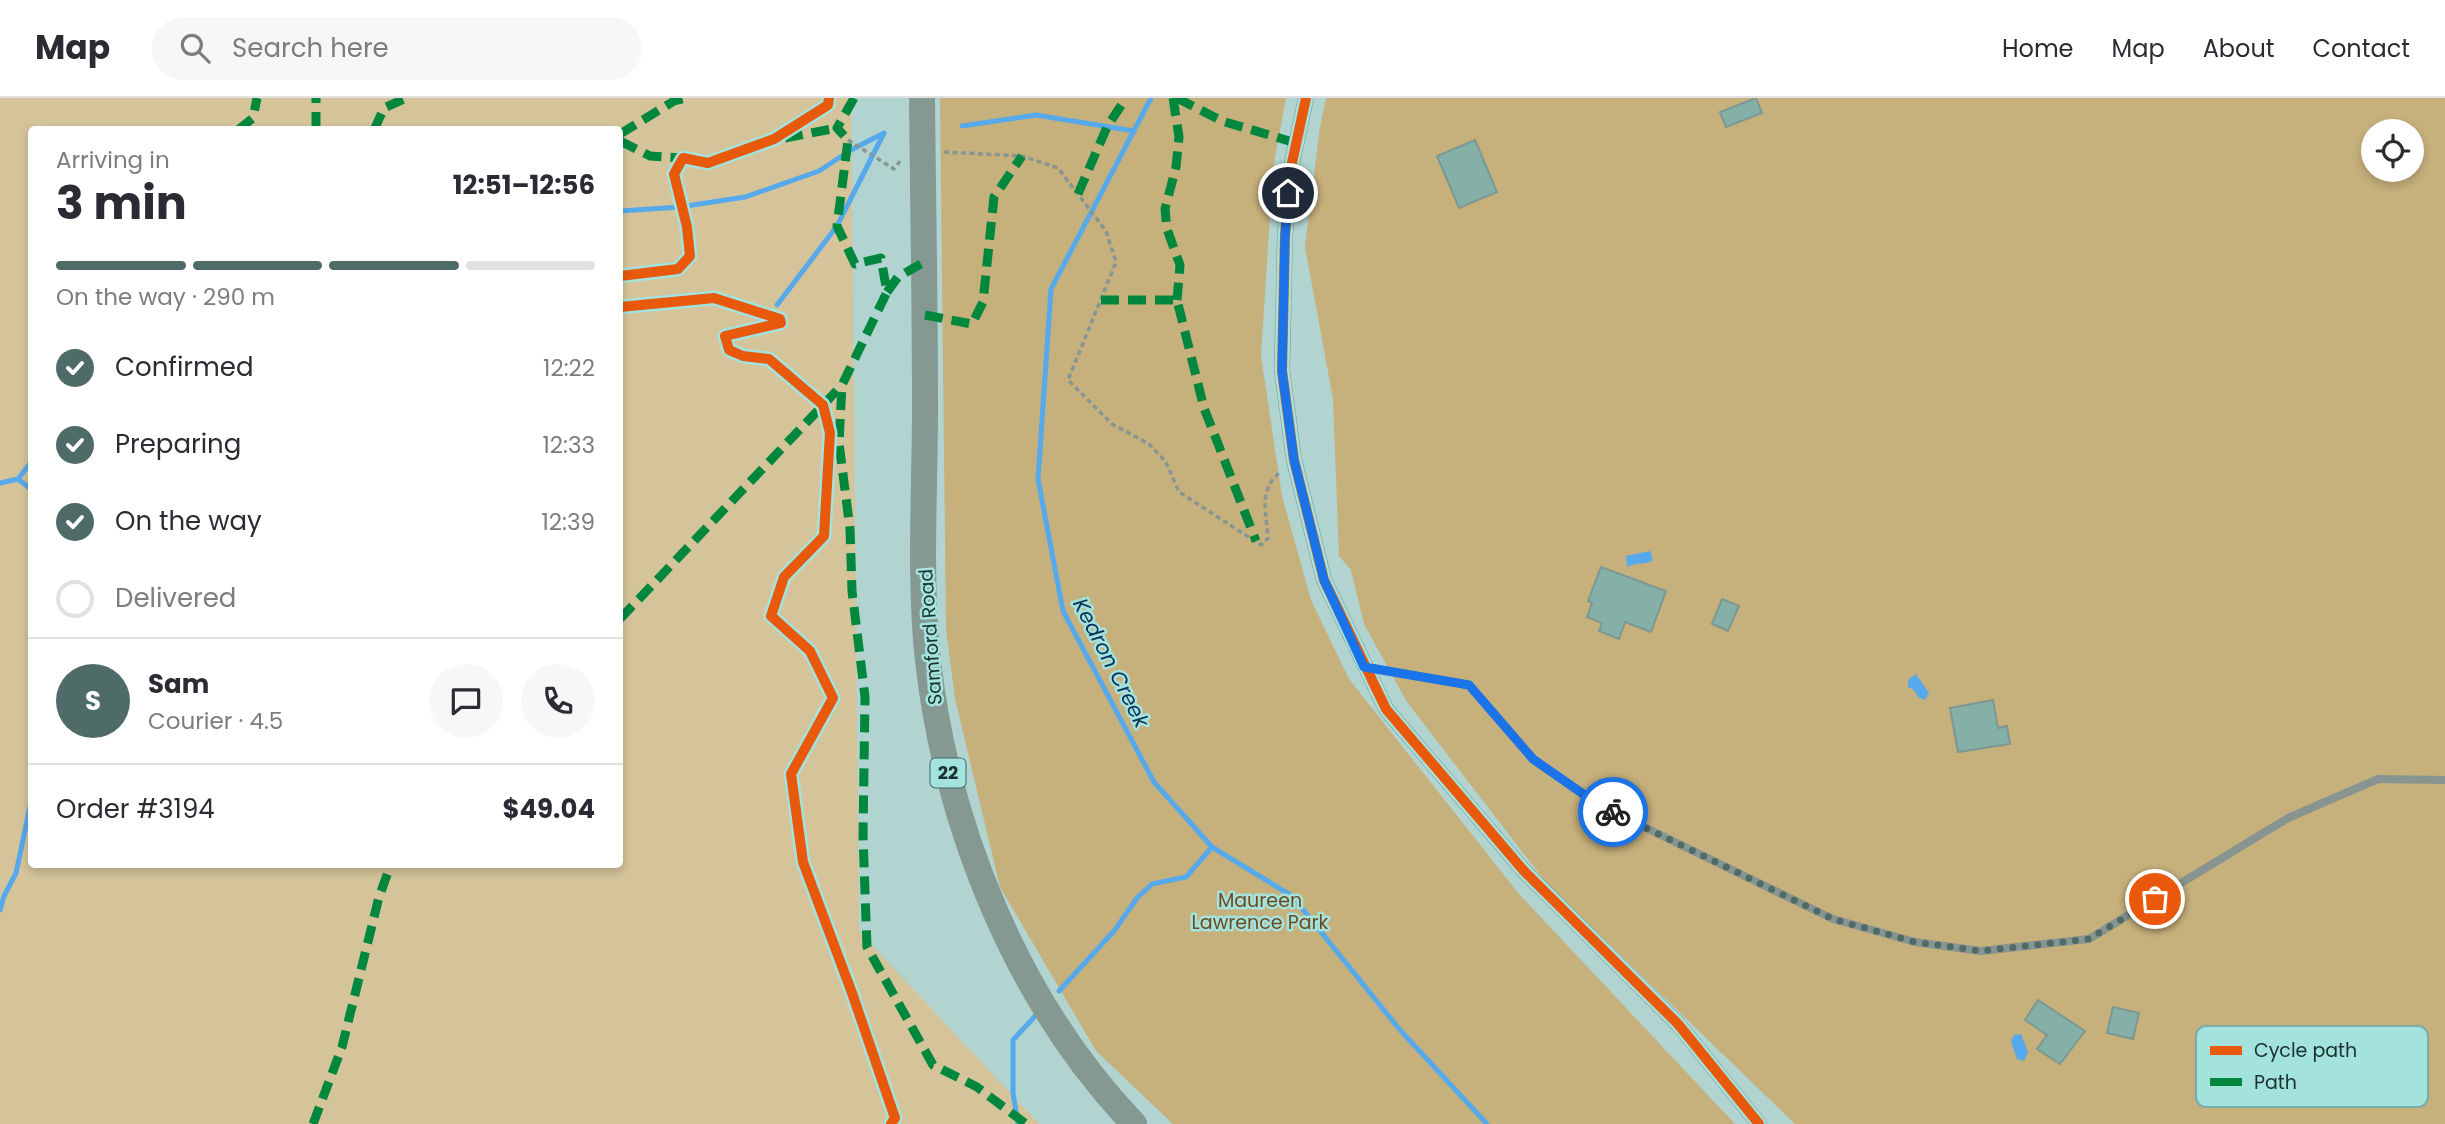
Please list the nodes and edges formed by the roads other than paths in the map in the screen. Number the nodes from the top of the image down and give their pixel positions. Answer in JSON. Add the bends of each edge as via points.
{"nodes":[{"id":1,"x":922,"y":98,"type":"edge"},
{"id":2,"x":1306,"y":98,"type":"edge"},
{"id":3,"x":1364,"y":667,"type":"junction"},
{"id":4,"x":2445,"y":780,"type":"edge"},
{"id":5,"x":1134,"y":1124,"type":"edge"},
{"id":6,"x":1759,"y":1124,"type":"edge"}],
"edges":[{"from":1,"to":5,"type":"main road","name":"Samford Road","number":"22","via":[[925,611],[934,708],[965,835],[1004,932],[1083,1064]]},
{"from":2,"to":3,"type":"street","via":[[1290,172],[1282,371],[1294,460],[1324,580]]},
{"from":3,"to":4,"type":"lane","via":[[1469,685],[1533,759],[1599,805],[1833,919],[1915,942],[1981,951],[2089,939],[2288,818],[2378,779]]},
{"from":3,"to":6,"type":"street","via":[[1386,709],[1524,871],[1678,1024]]}]}
